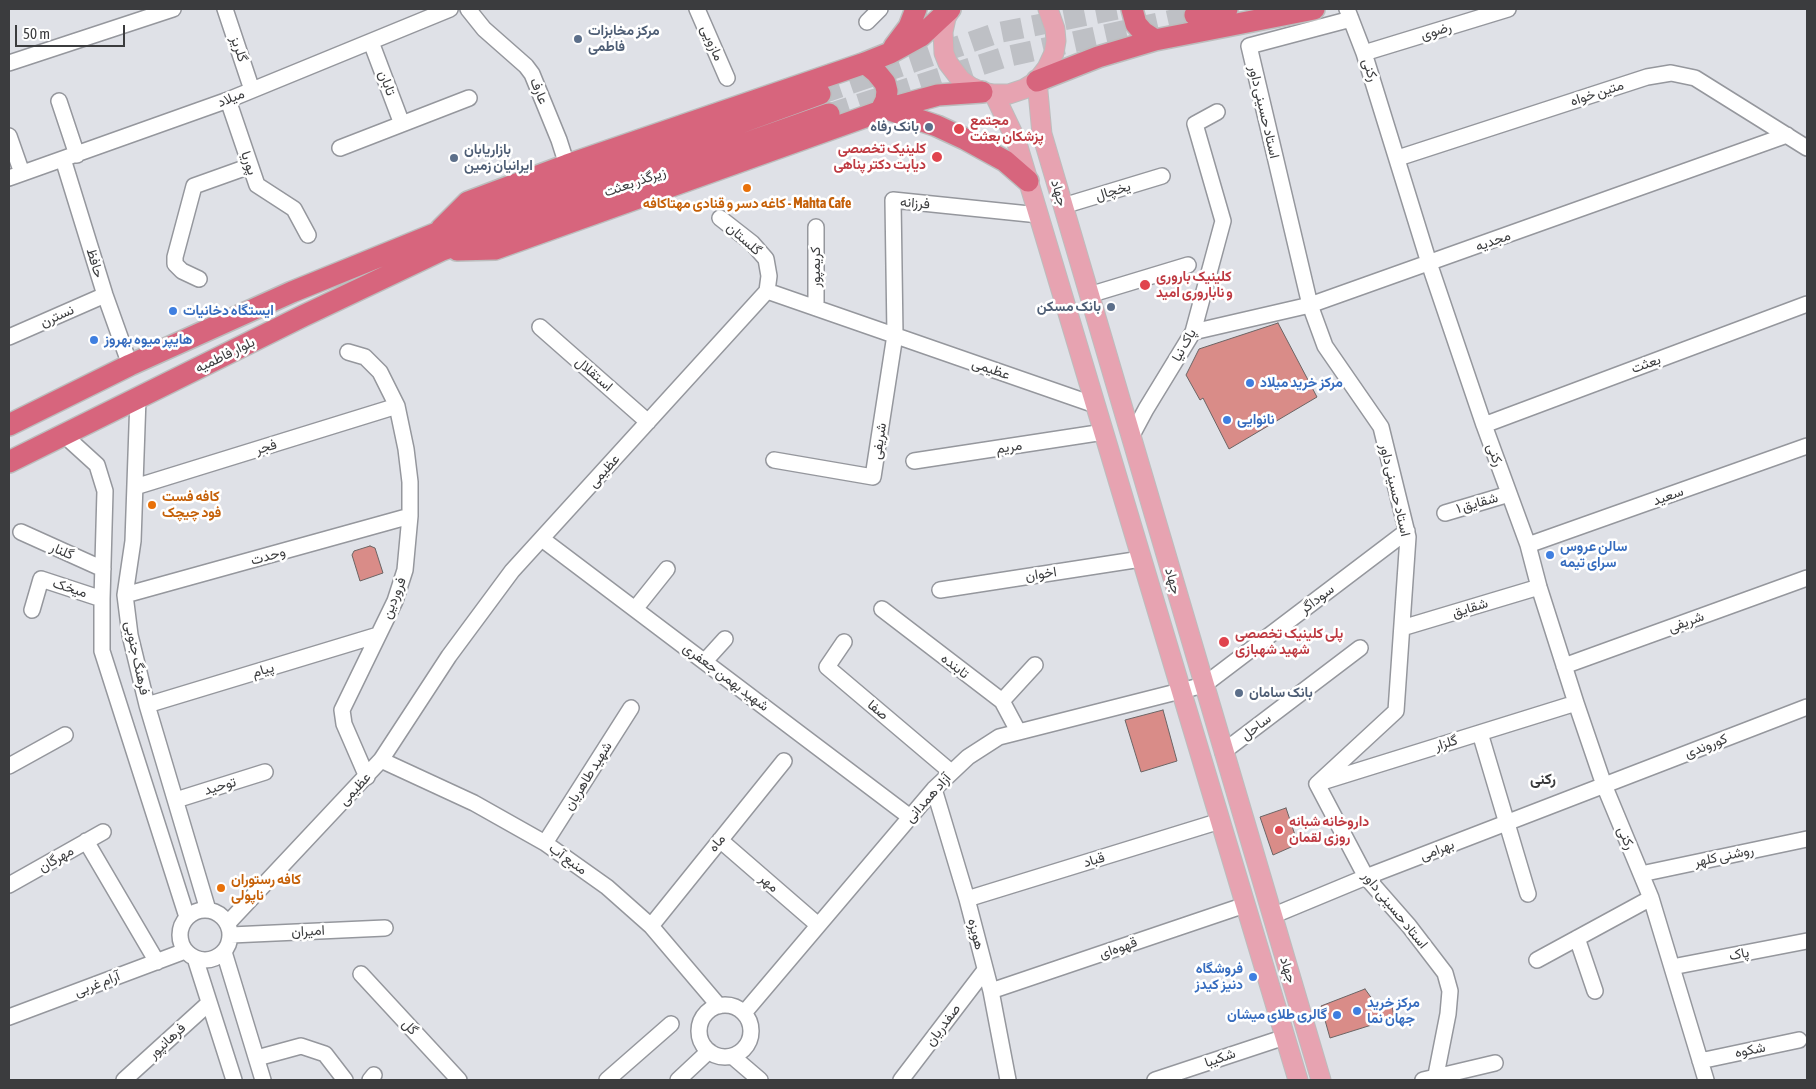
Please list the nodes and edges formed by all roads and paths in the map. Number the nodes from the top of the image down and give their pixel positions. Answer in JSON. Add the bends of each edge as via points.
{"nodes":[{"id":1,"x":174,"y":9,"type":"edge"},
{"id":2,"x":225,"y":9,"type":"edge"},
{"id":3,"x":450,"y":9,"type":"edge"},
{"id":4,"x":468,"y":9,"type":"edge"},
{"id":5,"x":697,"y":9,"type":"edge"},
{"id":6,"x":880,"y":9,"type":"edge"},
{"id":7,"x":950,"y":9,"type":"edge"},
{"id":8,"x":1048,"y":9,"type":"edge"},
{"id":9,"x":1132,"y":9,"type":"edge"},
{"id":10,"x":1227,"y":9,"type":"edge"},
{"id":11,"x":1314,"y":9,"type":"edge"},
{"id":12,"x":1508,"y":9,"type":"edge"},
{"id":13,"x":1349,"y":14,"type":"edge"},
{"id":14,"x":910,"y":15,"type":"edge"},
{"id":15,"x":1194,"y":15,"type":"tunnel mouth"},
{"id":16,"x":867,"y":22,"type":"dead end"},
{"id":17,"x":1155,"y":40,"type":"junction"},
{"id":18,"x":372,"y":42,"type":"junction"},
{"id":19,"x":890,"y":52,"type":"junction"},
{"id":20,"x":1364,"y":53,"type":"junction"},
{"id":21,"x":9,"y":63,"type":"edge"},
{"id":22,"x":864,"y":63,"type":"junction"},
{"id":23,"x":727,"y":78,"type":"dead end"},
{"id":24,"x":1037,"y":80,"type":"junction"},
{"id":25,"x":252,"y":90,"type":"junction"},
{"id":26,"x":988,"y":93,"type":"junction"},
{"id":27,"x":469,"y":98,"type":"dead end"},
{"id":28,"x":228,"y":100,"type":"junction"},
{"id":29,"x":60,"y":101,"type":"dead end"},
{"id":30,"x":824,"y":104,"type":"tunnel mouth"},
{"id":31,"x":884,"y":110,"type":"junction"},
{"id":32,"x":1217,"y":112,"type":"dead end"},
{"id":33,"x":402,"y":124,"type":"junction"},
{"id":34,"x":1787,"y":135,"type":"junction"},
{"id":35,"x":9,"y":136,"type":"edge"},
{"id":36,"x":340,"y":148,"type":"dead end"},
{"id":37,"x":1807,"y":148,"type":"edge"},
{"id":38,"x":70,"y":157,"type":"junction"},
{"id":39,"x":1398,"y":158,"type":"junction"},
{"id":40,"x":566,"y":165,"type":"junction"},
{"id":41,"x":250,"y":166,"type":"junction"},
{"id":42,"x":15,"y":176,"type":"edge"},
{"id":43,"x":1162,"y":176,"type":"dead end"},
{"id":44,"x":1028,"y":181,"type":"junction"},
{"id":45,"x":1063,"y":206,"type":"junction"},
{"id":46,"x":1039,"y":215,"type":"junction"},
{"id":47,"x":720,"y":218,"type":"dead end"},
{"id":48,"x":816,"y":227,"type":"dead end"},
{"id":49,"x":308,"y":235,"type":"dead end"},
{"id":50,"x":439,"y":241,"type":"junction"},
{"id":51,"x":1188,"y":264,"type":"dead end"},
{"id":52,"x":1429,"y":264,"type":"junction"},
{"id":53,"x":199,"y":279,"type":"dead end"},
{"id":54,"x":767,"y":291,"type":"junction"},
{"id":55,"x":105,"y":295,"type":"junction"},
{"id":56,"x":1090,"y":295,"type":"junction"},
{"id":57,"x":1310,"y":304,"type":"junction"},
{"id":58,"x":1807,"y":304,"type":"edge"},
{"id":59,"x":816,"y":308,"type":"junction"},
{"id":60,"x":540,"y":326,"type":"dead end"},
{"id":61,"x":1193,"y":332,"type":"junction"},
{"id":62,"x":895,"y":335,"type":"junction"},
{"id":63,"x":9,"y":337,"type":"edge"},
{"id":64,"x":348,"y":352,"type":"dead end"},
{"id":65,"x":130,"y":365,"type":"junction"},
{"id":66,"x":138,"y":398,"type":"junction"},
{"id":67,"x":1095,"y":405,"type":"junction"},
{"id":68,"x":397,"y":406,"type":"junction"},
{"id":69,"x":648,"y":422,"type":"junction"},
{"id":70,"x":9,"y":425,"type":"edge"},
{"id":71,"x":1484,"y":425,"type":"junction"},
{"id":72,"x":1104,"y":432,"type":"junction"},
{"id":73,"x":64,"y":435,"type":"junction"},
{"id":74,"x":1131,"y":437,"type":"junction"},
{"id":75,"x":1807,"y":446,"type":"edge"},
{"id":76,"x":774,"y":460,"type":"dead end"},
{"id":77,"x":914,"y":461,"type":"dead end"},
{"id":78,"x":9,"y":462,"type":"edge"},
{"id":79,"x":135,"y":488,"type":"junction"},
{"id":80,"x":1509,"y":494,"type":"junction"},
{"id":81,"x":1445,"y":513,"type":"dead end"},
{"id":82,"x":410,"y":516,"type":"junction"},
{"id":83,"x":1407,"y":531,"type":"junction"},
{"id":84,"x":21,"y":532,"type":"dead end"},
{"id":85,"x":542,"y":539,"type":"junction"},
{"id":86,"x":1528,"y":546,"type":"junction"},
{"id":87,"x":1142,"y":558,"type":"junction"},
{"id":88,"x":103,"y":569,"type":"junction"},
{"id":89,"x":668,"y":569,"type":"dead end"},
{"id":90,"x":1807,"y":578,"type":"edge"},
{"id":91,"x":1539,"y":587,"type":"junction"},
{"id":92,"x":940,"y":590,"type":"dead end"},
{"id":93,"x":125,"y":595,"type":"junction"},
{"id":94,"x":102,"y":599,"type":"junction"},
{"id":95,"x":635,"y":608,"type":"junction"},
{"id":96,"x":882,"y":609,"type":"dead end"},
{"id":97,"x":32,"y":610,"type":"dead end"},
{"id":98,"x":1402,"y":628,"type":"junction"},
{"id":99,"x":378,"y":635,"type":"junction"},
{"id":100,"x":725,"y":639,"type":"dead end"},
{"id":101,"x":844,"y":642,"type":"dead end"},
{"id":102,"x":1360,"y":648,"type":"dead end"},
{"id":103,"x":705,"y":661,"type":"junction"},
{"id":104,"x":1035,"y":665,"type":"dead end"},
{"id":105,"x":1564,"y":666,"type":"junction"},
{"id":106,"x":1204,"y":685,"type":"junction"},
{"id":107,"x":1181,"y":690,"type":"junction"},
{"id":108,"x":1002,"y":701,"type":"junction"},
{"id":109,"x":1576,"y":703,"type":"junction"},
{"id":110,"x":147,"y":704,"type":"junction"},
{"id":111,"x":1807,"y":706,"type":"edge"},
{"id":112,"x":631,"y":708,"type":"dead end"},
{"id":113,"x":1018,"y":731,"type":"junction"},
{"id":114,"x":1480,"y":733,"type":"junction"},
{"id":115,"x":65,"y":735,"type":"dead end"},
{"id":116,"x":1223,"y":752,"type":"junction"},
{"id":117,"x":381,"y":760,"type":"junction"},
{"id":118,"x":784,"y":761,"type":"dead end"},
{"id":119,"x":9,"y":766,"type":"edge"},
{"id":120,"x":265,"y":772,"type":"dead end"},
{"id":121,"x":952,"y":772,"type":"junction"},
{"id":122,"x":367,"y":777,"type":"junction"},
{"id":123,"x":1317,"y":784,"type":"junction"},
{"id":124,"x":1604,"y":785,"type":"junction"},
{"id":125,"x":934,"y":789,"type":"junction"},
{"id":126,"x":176,"y":800,"type":"junction"},
{"id":127,"x":910,"y":817,"type":"junction"},
{"id":128,"x":1220,"y":821,"type":"junction"},
{"id":129,"x":1507,"y":823,"type":"junction"},
{"id":130,"x":103,"y":832,"type":"dead end"},
{"id":131,"x":1807,"y":839,"type":"edge"},
{"id":132,"x":720,"y":840,"type":"junction"},
{"id":133,"x":86,"y":841,"type":"junction"},
{"id":134,"x":546,"y":843,"type":"junction"},
{"id":135,"x":1641,"y":874,"type":"junction"},
{"id":136,"x":1366,"y":876,"type":"junction"},
{"id":137,"x":10,"y":882,"type":"edge"},
{"id":138,"x":1528,"y":894,"type":"dead end"},
{"id":139,"x":1651,"y":898,"type":"junction"},
{"id":140,"x":967,"y":900,"type":"junction"},
{"id":141,"x":1245,"y":905,"type":"junction"},
{"id":142,"x":208,"y":910,"type":"junction"},
{"id":143,"x":1272,"y":916,"type":"junction"},
{"id":144,"x":187,"y":917,"type":"junction"},
{"id":145,"x":651,"y":926,"type":"junction"},
{"id":146,"x":818,"y":926,"type":"junction"},
{"id":147,"x":385,"y":928,"type":"dead end"},
{"id":148,"x":229,"y":929,"type":"junction"},
{"id":149,"x":1577,"y":938,"type":"junction"},
{"id":150,"x":1807,"y":941,"type":"edge"},
{"id":151,"x":224,"y":952,"type":"junction"},
{"id":152,"x":190,"y":955,"type":"junction"},
{"id":153,"x":1538,"y":960,"type":"dead end"},
{"id":154,"x":157,"y":962,"type":"junction"},
{"id":155,"x":1672,"y":966,"type":"junction"},
{"id":156,"x":985,"y":970,"type":"junction"},
{"id":157,"x":361,"y":974,"type":"dead end"},
{"id":158,"x":991,"y":991,"type":"junction"},
{"id":159,"x":1595,"y":991,"type":"dead end"},
{"id":160,"x":209,"y":1003,"type":"junction"},
{"id":161,"x":719,"y":1006,"type":"junction"},
{"id":162,"x":744,"y":1013,"type":"junction"},
{"id":163,"x":9,"y":1017,"type":"edge"},
{"id":164,"x":671,"y":1024,"type":"dead end"},
{"id":165,"x":1285,"y":1036,"type":"junction"},
{"id":166,"x":1800,"y":1040,"type":"dead end"},
{"id":167,"x":709,"y":1051,"type":"junction"},
{"id":168,"x":732,"y":1056,"type":"junction"},
{"id":169,"x":257,"y":1058,"type":"junction"},
{"id":170,"x":1700,"y":1061,"type":"junction"},
{"id":171,"x":1495,"y":1063,"type":"dead end"},
{"id":172,"x":1431,"y":1079,"type":"edge"},
{"id":173,"x":124,"y":1080,"type":"edge"},
{"id":174,"x":234,"y":1080,"type":"edge"},
{"id":175,"x":264,"y":1080,"type":"edge"},
{"id":176,"x":345,"y":1080,"type":"edge"},
{"id":177,"x":459,"y":1080,"type":"edge"},
{"id":178,"x":607,"y":1080,"type":"edge"},
{"id":179,"x":678,"y":1080,"type":"edge"},
{"id":180,"x":760,"y":1080,"type":"edge"},
{"id":181,"x":901,"y":1080,"type":"edge"},
{"id":182,"x":1008,"y":1080,"type":"edge"},
{"id":183,"x":1155,"y":1080,"type":"edge"},
{"id":184,"x":1298,"y":1080,"type":"edge"},
{"id":185,"x":1321,"y":1080,"type":"edge"},
{"id":186,"x":1706,"y":1080,"type":"edge"}],
"edges":[{"from":1,"to":21,"type":"street"},
{"from":2,"to":25,"type":"street","name":"گلریز"},
{"from":3,"to":18,"type":"street","name":"میلاد"},
{"from":4,"to":40,"type":"street","name":"عارف","via":[[484,29],[532,74]]},
{"from":5,"to":23,"type":"street","name":"مازویی"},
{"from":6,"to":16,"type":"street"},
{"from":7,"to":19,"type":"highway","via":[[921,36]]},
{"from":7,"to":26,"type":"main road","via":[[943,32],[946,58],[961,80]]},
{"from":8,"to":24,"type":"main road","via":[[1056,41],[1047,68]]},
{"from":9,"to":17,"type":"highway","via":[[1136,24]]},
{"from":10,"to":15,"type":"highway"},
{"from":11,"to":17,"type":"highway"},
{"from":12,"to":20,"type":"street","name":"رضوی"},
{"from":13,"to":20,"type":"street","name":"رکنی"},
{"from":13,"to":57,"type":"street","name":"استاد حسینی داور","via":[[1249,46]]},
{"from":14,"to":19,"type":"highway"},
{"from":17,"to":24,"type":"highway"},
{"from":18,"to":25,"type":"street","name":"میلاد"},
{"from":18,"to":33,"type":"street","name":"تابان"},
{"from":19,"to":22,"type":"highway"},
{"from":20,"to":39,"type":"street","name":"رکنی"},
{"from":22,"to":31,"type":"highway","via":[[885,83]]},
{"from":22,"to":40,"type":"highway"},
{"from":24,"to":26,"type":"main road","via":[[1009,94]]},
{"from":24,"to":45,"type":"main road","name":"جهاد","via":[[1042,134]]},
{"from":25,"to":28,"type":"street","name":"میلاد"},
{"from":26,"to":31,"type":"highway","via":[[938,95]]},
{"from":26,"to":44,"type":"main road","name":"جهاد","via":[[1016,140]]},
{"from":27,"to":33,"type":"street"},
{"from":28,"to":38,"type":"street","name":"میلاد"},
{"from":28,"to":41,"type":"street","name":"پوریا"},
{"from":29,"to":38,"type":"street","name":"حافظ"},
{"from":30,"to":50,"type":"highway","name":"زیرگذر بعثت"},
{"from":31,"to":44,"type":"highway","via":[[937,126],[966,139],[1004,161]]},
{"from":31,"to":50,"type":"highway","via":[[495,249]]},
{"from":32,"to":61,"type":"street","name":"پاک نیا","via":[[1195,124],[1223,221]]},
{"from":33,"to":36,"type":"street"},
{"from":34,"to":37,"type":"street","name":"متین خواه"},
{"from":34,"to":39,"type":"street","name":"متین خواه","via":[[1695,78],[1671,73],[1647,77]]},
{"from":34,"to":52,"type":"street","name":"مجدیه"},
{"from":35,"to":42,"type":"street"},
{"from":38,"to":42,"type":"street","name":"میلاد"},
{"from":38,"to":55,"type":"street","name":"حافظ"},
{"from":39,"to":52,"type":"street","name":"رکنی"},
{"from":40,"to":50,"type":"highway","via":[[468,202]]},
{"from":41,"to":49,"type":"street","name":"پوریا","via":[[257,185],[294,209]]},
{"from":41,"to":53,"type":"street","via":[[194,186],[175,257],[182,271]]},
{"from":43,"to":45,"type":"street","name":"یخچال"},
{"from":44,"to":46,"type":"main road","name":"جهاد"},
{"from":45,"to":56,"type":"main road","name":"جهاد"},
{"from":46,"to":62,"type":"street","name":"فرزانه","via":[[894,200]]},
{"from":46,"to":67,"type":"main road","name":"جهاد"},
{"from":47,"to":54,"type":"street","name":"گلستان","via":[[752,243],[766,259]]},
{"from":48,"to":59,"type":"street","name":"کریمپور"},
{"from":50,"to":65,"type":"highway","name":"بلوار فاطمیه","via":[[292,292]]},
{"from":50,"to":66,"type":"highway","name":"بلوار فاطمیه","via":[[303,316]]},
{"from":51,"to":56,"type":"street"},
{"from":52,"to":57,"type":"street","name":"مجدیه"},
{"from":52,"to":71,"type":"street","name":"رکنی"},
{"from":54,"to":59,"type":"street","name":"عظیمی"},
{"from":54,"to":69,"type":"street","name":"عظیمی"},
{"from":55,"to":63,"type":"street","name":"نسترن"},
{"from":55,"to":65,"type":"street","name":"حافظ"},
{"from":56,"to":74,"type":"main road","name":"جهاد"},
{"from":57,"to":61,"type":"street","name":"مجدیه"},
{"from":57,"to":83,"type":"street","name":"استاد حسینی داور","via":[[1324,346],[1381,427]]},
{"from":58,"to":71,"type":"street","name":"بعثت"},
{"from":59,"to":62,"type":"street","name":"عظیمی"},
{"from":60,"to":69,"type":"street","name":"استقلال"},
{"from":61,"to":74,"type":"street","name":"پاک نیا"},
{"from":62,"to":67,"type":"street","name":"عظیمی"},
{"from":62,"to":76,"type":"street","name":"شریفی","via":[[873,477]]},
{"from":64,"to":68,"type":"street","name":"فروردین","via":[[365,357],[380,372]]},
{"from":65,"to":70,"type":"highway","name":"بلوار فاطمیه"},
{"from":66,"to":73,"type":"highway","name":"بلوار فاطمیه"},
{"from":66,"to":79,"type":"street","name":"فرهنگ جنوبی"},
{"from":67,"to":72,"type":"main road","name":"جهاد"},
{"from":68,"to":79,"type":"street","name":"فجر"},
{"from":68,"to":82,"type":"street","name":"فروردین","via":[[410,482]]},
{"from":69,"to":85,"type":"street","name":"عظیمی"},
{"from":71,"to":80,"type":"street","name":"رکنی"},
{"from":72,"to":77,"type":"street","name":"مریم"},
{"from":72,"to":87,"type":"main road","name":"جهاد"},
{"from":73,"to":78,"type":"highway","name":"بلوار فاطمیه"},
{"from":73,"to":88,"type":"street","name":"فرهنگ جنوبی","via":[[97,465],[105,492]]},
{"from":74,"to":106,"type":"main road","name":"جهاد"},
{"from":75,"to":86,"type":"street","name":"سعید"},
{"from":79,"to":93,"type":"street","name":"فرهنگ جنوبی","via":[[133,541]]},
{"from":80,"to":81,"type":"street","name":"شقایق ۱"},
{"from":80,"to":86,"type":"street","name":"رکنی"},
{"from":82,"to":93,"type":"street","name":"وحدت"},
{"from":82,"to":99,"type":"street","name":"فروردین","via":[[405,570],[395,601]]},
{"from":83,"to":98,"type":"street","name":"استاد حسینی داور"},
{"from":83,"to":106,"type":"street","name":"سوداگر"},
{"from":84,"to":88,"type":"street","name":"گلنار"},
{"from":85,"to":95,"type":"street","name":"شهید بهمن جعفری"},
{"from":85,"to":117,"type":"street","name":"عظیمی","via":[[512,571],[449,656]]},
{"from":86,"to":91,"type":"street","name":"رکنی"},
{"from":87,"to":92,"type":"street","name":"اخوان"},
{"from":87,"to":107,"type":"main road","name":"جهاد"},
{"from":88,"to":94,"type":"street","name":"فرهنگ جنوبی"},
{"from":89,"to":95,"type":"street"},
{"from":90,"to":105,"type":"street","name":"شریفی"},
{"from":91,"to":98,"type":"street","name":"شقایق"},
{"from":91,"to":105,"type":"street","name":"رکنی"},
{"from":93,"to":110,"type":"street","name":"فرهنگ جنوبی","via":[[130,635]]},
{"from":94,"to":97,"type":"street","name":"میخک","via":[[41,579]]},
{"from":94,"to":144,"type":"street","name":"فرهنگ جنوبی","via":[[102,650]]},
{"from":95,"to":103,"type":"street","name":"شهید بهمن جعفری"},
{"from":96,"to":108,"type":"street","name":"تابنده"},
{"from":98,"to":123,"type":"street","name":"استاد حسینی داور","via":[[1396,711]]},
{"from":99,"to":110,"type":"street","name":"پیام"},
{"from":99,"to":122,"type":"street","name":"فروردین","via":[[342,710],[344,724]]},
{"from":100,"to":103,"type":"street"},
{"from":101,"to":121,"type":"street","name":"صفا","via":[[827,667]]},
{"from":102,"to":116,"type":"street","name":"ساحل"},
{"from":103,"to":127,"type":"street","name":"شهید بهمن جعفری"},
{"from":104,"to":108,"type":"street"},
{"from":105,"to":109,"type":"street","name":"رکنی"},
{"from":106,"to":107,"type":"street","name":"آزاد همدانی"},
{"from":106,"to":116,"type":"main road","name":"جهاد"},
{"from":107,"to":113,"type":"street","name":"آزاد همدانی"},
{"from":107,"to":128,"type":"main road","name":"جهاد"},
{"from":108,"to":113,"type":"street","name":"تابنده"},
{"from":109,"to":114,"type":"street","name":"گلزار"},
{"from":109,"to":124,"type":"street","name":"رکنی"},
{"from":110,"to":126,"type":"street","name":"فرهنگ جنوبی"},
{"from":111,"to":124,"type":"street","name":"کوروندی"},
{"from":112,"to":134,"type":"street","name":"شهید طاهریان"},
{"from":113,"to":121,"type":"street","name":"آزاد همدانی","via":[[984,745]]},
{"from":114,"to":123,"type":"street","name":"گلزار"},
{"from":114,"to":129,"type":"street"},
{"from":115,"to":119,"type":"street"},
{"from":116,"to":143,"type":"main road","name":"جهاد"},
{"from":117,"to":122,"type":"street","name":"عظیمی"},
{"from":117,"to":134,"type":"street","name":"منبع آب","via":[[474,803]]},
{"from":118,"to":132,"type":"street","name":"ماه"},
{"from":120,"to":126,"type":"street","name":"توحید"},
{"from":121,"to":125,"type":"street","name":"آزاد همدانی"},
{"from":122,"to":148,"type":"street","name":"عظیمی"},
{"from":123,"to":136,"type":"street","name":"استاد حسینی داور"},
{"from":124,"to":129,"type":"street","name":"بهرامی"},
{"from":124,"to":135,"type":"street","name":"رکنی"},
{"from":125,"to":127,"type":"street","name":"آزاد همدانی"},
{"from":125,"to":140,"type":"street","name":"هویزه"},
{"from":126,"to":142,"type":"street","name":"فرهنگ جنوبی"},
{"from":127,"to":146,"type":"street","name":"آزاد همدانی"},
{"from":128,"to":140,"type":"street","name":"قباد"},
{"from":128,"to":141,"type":"main road","name":"جهاد"},
{"from":129,"to":136,"type":"street","name":"بهرامی"},
{"from":129,"to":138,"type":"street"},
{"from":130,"to":133,"type":"street","name":"مهرگان"},
{"from":131,"to":135,"type":"street","name":"روشنی کلهر"},
{"from":132,"to":145,"type":"street","name":"ماه"},
{"from":132,"to":146,"type":"street","name":"مهر"},
{"from":133,"to":137,"type":"street","name":"مهرگان"},
{"from":133,"to":154,"type":"street"},
{"from":134,"to":145,"type":"street","name":"منبع آب","via":[[607,887]]},
{"from":135,"to":139,"type":"street","name":"رکنی"},
{"from":136,"to":143,"type":"street","name":"بهرامی"},
{"from":136,"to":172,"type":"street","name":"استاد حسینی داور","via":[[1445,973],[1450,992],[1448,1014]]},
{"from":139,"to":149,"type":"street"},
{"from":139,"to":155,"type":"street","name":"رکنی"},
{"from":140,"to":156,"type":"street","name":"هویزه"},
{"from":141,"to":158,"type":"street","name":"قهوه‌ای"},
{"from":141,"to":165,"type":"main road","name":"جهاد"},
{"from":142,"to":144,"type":"street","via":[[200,910]]},
{"from":142,"to":148,"type":"street","via":[[223,916]]},
{"from":143,"to":185,"type":"main road","name":"جهاد"},
{"from":144,"to":152,"type":"street","via":[[180,933],[181,942]]},
{"from":145,"to":161,"type":"street","name":"منبع آب"},
{"from":146,"to":162,"type":"street","name":"آزاد همدانی"},
{"from":147,"to":148,"type":"street","name":"امیران"},
{"from":148,"to":151,"type":"street","via":[[230,941]]},
{"from":149,"to":153,"type":"street"},
{"from":149,"to":159,"type":"street"},
{"from":150,"to":155,"type":"street","name":"پاک"},
{"from":151,"to":152,"type":"street","via":[[210,960]]},
{"from":151,"to":169,"type":"street"},
{"from":152,"to":154,"type":"street","name":"آرام غربی"},
{"from":152,"to":160,"type":"street"},
{"from":154,"to":163,"type":"street","name":"آرام غربی"},
{"from":155,"to":170,"type":"street","name":"رکنی"},
{"from":156,"to":158,"type":"street","name":"هویزه"},
{"from":156,"to":181,"type":"street","name":"صفدریان"},
{"from":157,"to":177,"type":"street","name":"گل"},
{"from":158,"to":182,"type":"street","name":"هویزه"},
{"from":160,"to":173,"type":"street","name":"فرهانپور"},
{"from":160,"to":174,"type":"street"},
{"from":161,"to":162,"type":"street","via":[[732,1006]]},
{"from":161,"to":167,"type":"street","via":[[711,1009],[701,1022],[700,1038]]},
{"from":162,"to":168,"type":"street","via":[[751,1029],[750,1038],[740,1052]]},
{"from":164,"to":178,"type":"street"},
{"from":165,"to":183,"type":"street","name":"شکیبا"},
{"from":165,"to":184,"type":"main road","name":"جهاد"},
{"from":166,"to":170,"type":"street","name":"شکوه"},
{"from":167,"to":168,"type":"street","via":[[716,1056]]},
{"from":167,"to":179,"type":"street"},
{"from":168,"to":180,"type":"street"},
{"from":169,"to":175,"type":"street"},
{"from":169,"to":176,"type":"street","via":[[301,1046],[324,1054]]},
{"from":170,"to":186,"type":"street","name":"رکنی"},
{"from":171,"to":172,"type":"street"}]}
